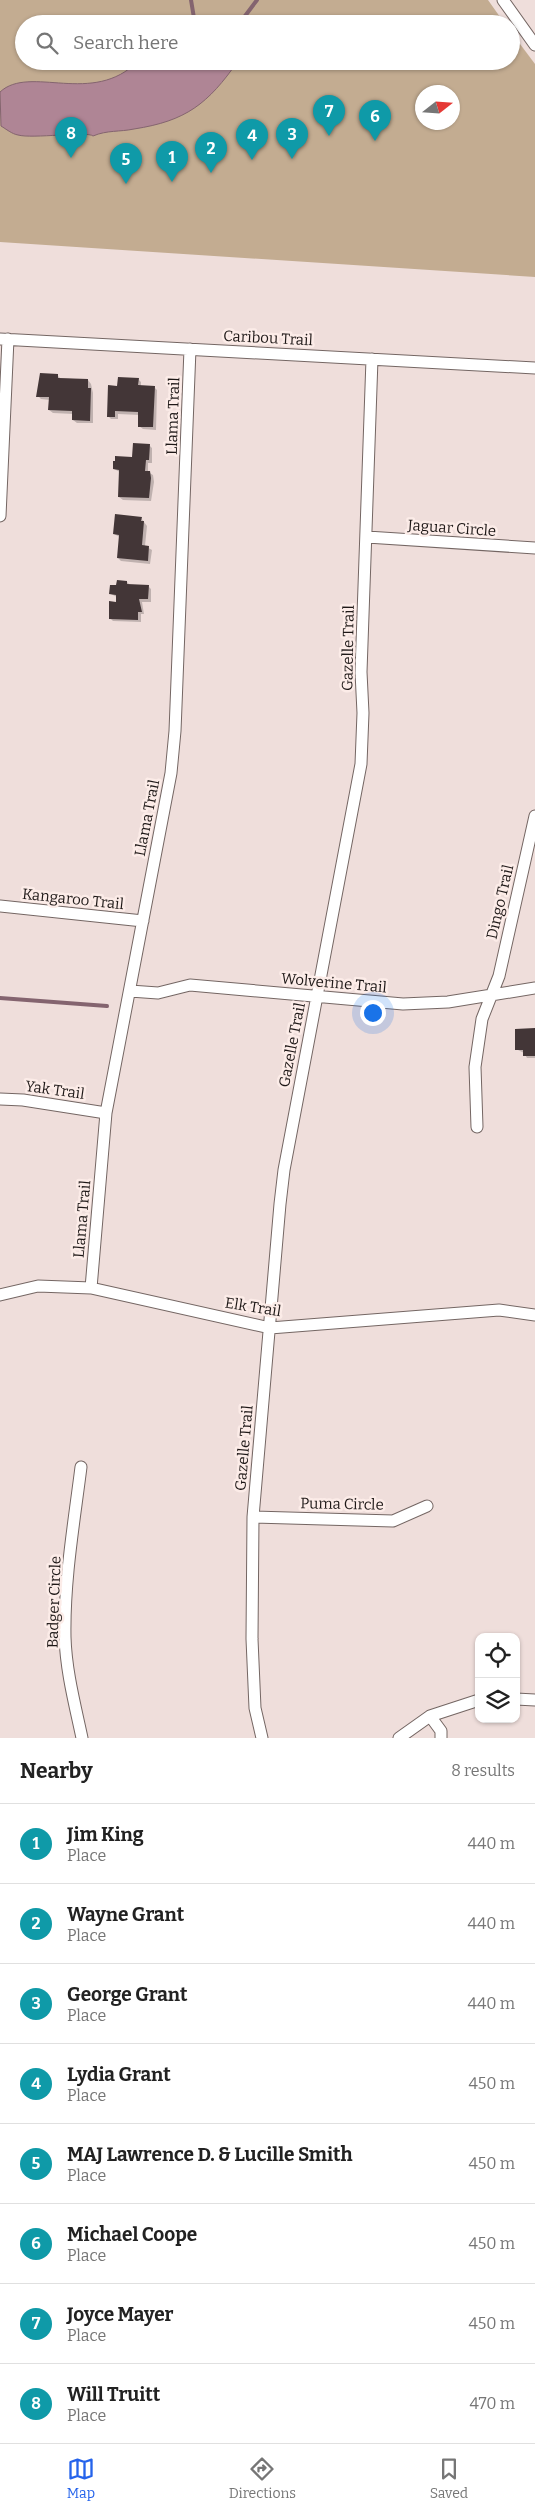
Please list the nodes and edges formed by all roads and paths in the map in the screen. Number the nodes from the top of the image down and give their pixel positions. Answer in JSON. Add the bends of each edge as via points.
{"nodes":[{"id":1,"x":503,"y":0,"type":"edge"},
{"id":2,"x":514,"y":15,"type":"edge"},
{"id":3,"x":520,"y":24,"type":"edge"},
{"id":4,"x":535,"y":45,"type":"edge"},
{"id":5,"x":4,"y":339,"type":"edge"},
{"id":6,"x":190,"y":348,"type":"junction"},
{"id":7,"x":372,"y":359,"type":"junction"},
{"id":8,"x":535,"y":368,"type":"edge"},
{"id":9,"x":0,"y":516,"type":"edge"},
{"id":10,"x":367,"y":537,"type":"junction"},
{"id":11,"x":535,"y":548,"type":"edge"},
{"id":12,"x":535,"y":816,"type":"edge"},
{"id":13,"x":0,"y":906,"type":"edge"},
{"id":14,"x":143,"y":921,"type":"junction"},
{"id":15,"x":535,"y":988,"type":"edge"},
{"id":16,"x":130,"y":991,"type":"junction"},
{"id":17,"x":492,"y":994,"type":"junction"},
{"id":18,"x":316,"y":998,"type":"junction"},
{"id":19,"x":0,"y":1099,"type":"edge"},
{"id":20,"x":106,"y":1113,"type":"junction"},
{"id":21,"x":477,"y":1127,"type":"dead end"},
{"id":22,"x":91,"y":1288,"type":"junction"},
{"id":23,"x":0,"y":1295,"type":"edge"},
{"id":24,"x":535,"y":1315,"type":"edge"},
{"id":25,"x":270,"y":1328,"type":"junction"},
{"id":26,"x":81,"y":1466,"type":"dead end"},
{"id":27,"x":427,"y":1506,"type":"dead end"},
{"id":28,"x":253,"y":1517,"type":"junction"},
{"id":29,"x":520,"y":1699,"type":"edge"},
{"id":30,"x":535,"y":1700,"type":"edge"},
{"id":31,"x":475,"y":1701,"type":"edge"},
{"id":32,"x":430,"y":1716,"type":"junction"},
{"id":33,"x":82,"y":1738,"type":"edge"},
{"id":34,"x":262,"y":1738,"type":"edge"},
{"id":35,"x":400,"y":1738,"type":"edge"},
{"id":36,"x":442,"y":1738,"type":"edge"}],
"edges":[{"from":1,"to":2,"type":"street"},
{"from":3,"to":4,"type":"street"},
{"from":5,"to":6,"type":"street","name":"Caribou Trail"},
{"from":5,"to":9,"type":"street"},
{"from":6,"to":7,"type":"street","name":"Caribou Trail"},
{"from":6,"to":14,"type":"street","name":"Llama Trail","via":[[176,732]]},
{"from":7,"to":8,"type":"street","name":"Caribou Trail"},
{"from":7,"to":10,"type":"street","name":"Gazelle Trail"},
{"from":10,"to":11,"type":"street","name":"Jaguar Circle"},
{"from":10,"to":18,"type":"street","name":"Gazelle Trail","via":[[360,764]]},
{"from":12,"to":17,"type":"street","name":"Dingo Trail","via":[[499,976]]},
{"from":13,"to":14,"type":"street","name":"Kangaroo Trail"},
{"from":14,"to":16,"type":"street","name":"Llama Trail"},
{"from":15,"to":17,"type":"street","name":"Wolverine Trail"},
{"from":16,"to":18,"type":"street","name":"Wolverine Trail","via":[[158,993],[190,985]]},
{"from":16,"to":20,"type":"street","name":"Llama Trail"},
{"from":17,"to":18,"type":"street","name":"Wolverine Trail","via":[[448,1002],[403,1004]]},
{"from":17,"to":21,"type":"street","name":"Dingo Trail","via":[[482,1019],[475,1068]]},
{"from":18,"to":25,"type":"street","name":"Gazelle Trail","via":[[284,1170]]},
{"from":19,"to":20,"type":"street","name":"Yak Trail"},
{"from":20,"to":22,"type":"street","name":"Llama Trail"},
{"from":22,"to":23,"type":"street","name":"Elk Trail","via":[[38,1286]]},
{"from":22,"to":25,"type":"street","name":"Elk Trail"},
{"from":24,"to":25,"type":"street","name":"Elk Trail","via":[[498,1310]]},
{"from":25,"to":28,"type":"street","name":"Gazelle Trail"},
{"from":26,"to":33,"type":"street","name":"Badger Circle","via":[[66,1583],[65,1638],[70,1683]]},
{"from":27,"to":28,"type":"street","name":"Puma Circle","via":[[393,1521]]},
{"from":28,"to":34,"type":"street","name":"Gazelle Trail","via":[[252,1639],[255,1708]]},
{"from":29,"to":30,"type":"street"},
{"from":31,"to":32,"type":"street"},
{"from":32,"to":35,"type":"street"},
{"from":32,"to":36,"type":"street"}]}
